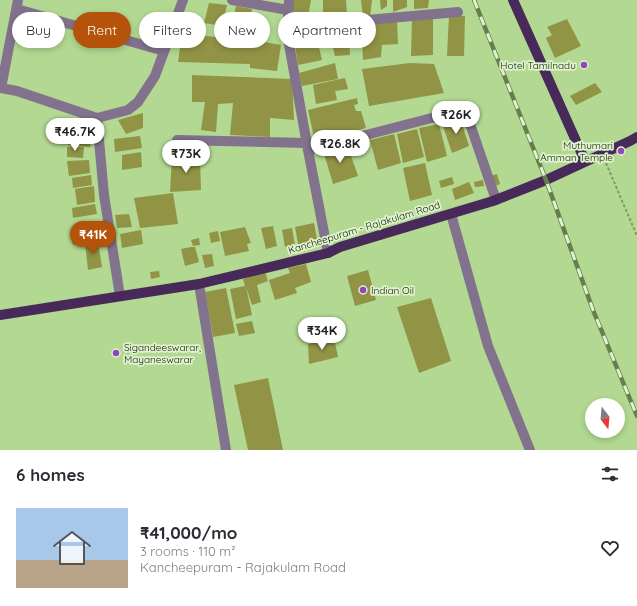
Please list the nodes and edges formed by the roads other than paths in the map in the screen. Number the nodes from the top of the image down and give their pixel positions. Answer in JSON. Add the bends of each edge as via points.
{"nodes":[{"id":1,"x":183,"y":0,"type":"edge"},
{"id":2,"x":232,"y":0,"type":"edge"},
{"id":3,"x":513,"y":0,"type":"edge"},
{"id":4,"x":18,"y":4,"type":"edge"},
{"id":5,"x":288,"y":5,"type":"edge"},
{"id":6,"x":458,"y":12,"type":"dead end"},
{"id":7,"x":376,"y":19,"type":"edge"},
{"id":8,"x":290,"y":48,"type":"edge"},
{"id":9,"x":164,"y":51,"type":"junction"},
{"id":10,"x":0,"y":88,"type":"edge"},
{"id":11,"x":96,"y":118,"type":"junction"},
{"id":12,"x":637,"y":137,"type":"edge"},
{"id":13,"x":177,"y":140,"type":"dead end"},
{"id":14,"x":307,"y":146,"type":"junction"},
{"id":15,"x":585,"y":161,"type":"junction"},
{"id":16,"x":496,"y":200,"type":"junction"},
{"id":17,"x":451,"y":214,"type":"junction"},
{"id":18,"x":328,"y":253,"type":"junction"},
{"id":19,"x":199,"y":284,"type":"junction"},
{"id":20,"x":120,"y":296,"type":"junction"},
{"id":21,"x":0,"y":315,"type":"edge"},
{"id":22,"x":226,"y":450,"type":"edge"},
{"id":23,"x":530,"y":450,"type":"edge"}],
"edges":[{"from":1,"to":9,"type":"street"},
{"from":2,"to":5,"type":"street"},
{"from":3,"to":15,"type":"main road"},
{"from":4,"to":9,"type":"street"},
{"from":4,"to":10,"type":"street"},
{"from":6,"to":7,"type":"street"},
{"from":8,"to":14,"type":"street"},
{"from":9,"to":11,"type":"street","via":[[155,76],[138,102],[128,110]]},
{"from":10,"to":11,"type":"street","via":[[17,91]]},
{"from":11,"to":20,"type":"street","via":[[104,195]]},
{"from":12,"to":15,"type":"main road","name":"Kancheepuram - Rajakulam Road"},
{"from":13,"to":14,"type":"street"},
{"from":14,"to":16,"type":"street","via":[[462,112],[468,118]]},
{"from":14,"to":18,"type":"street"},
{"from":15,"to":16,"type":"main road","name":"Kancheepuram - Rajakulam Road"},
{"from":16,"to":17,"type":"main road","name":"Kancheepuram - Rajakulam Road"},
{"from":17,"to":18,"type":"main road","name":"Kancheepuram - Rajakulam Road","via":[[340,246]]},
{"from":17,"to":23,"type":"street","via":[[488,346]]},
{"from":18,"to":19,"type":"main road","name":"Kancheepuram - Rajakulam Road"},
{"from":19,"to":20,"type":"main road","name":"Kancheepuram - Rajakulam Road"},
{"from":19,"to":22,"type":"street"},
{"from":20,"to":21,"type":"main road","name":"Kancheepuram - Rajakulam Road"}]}
